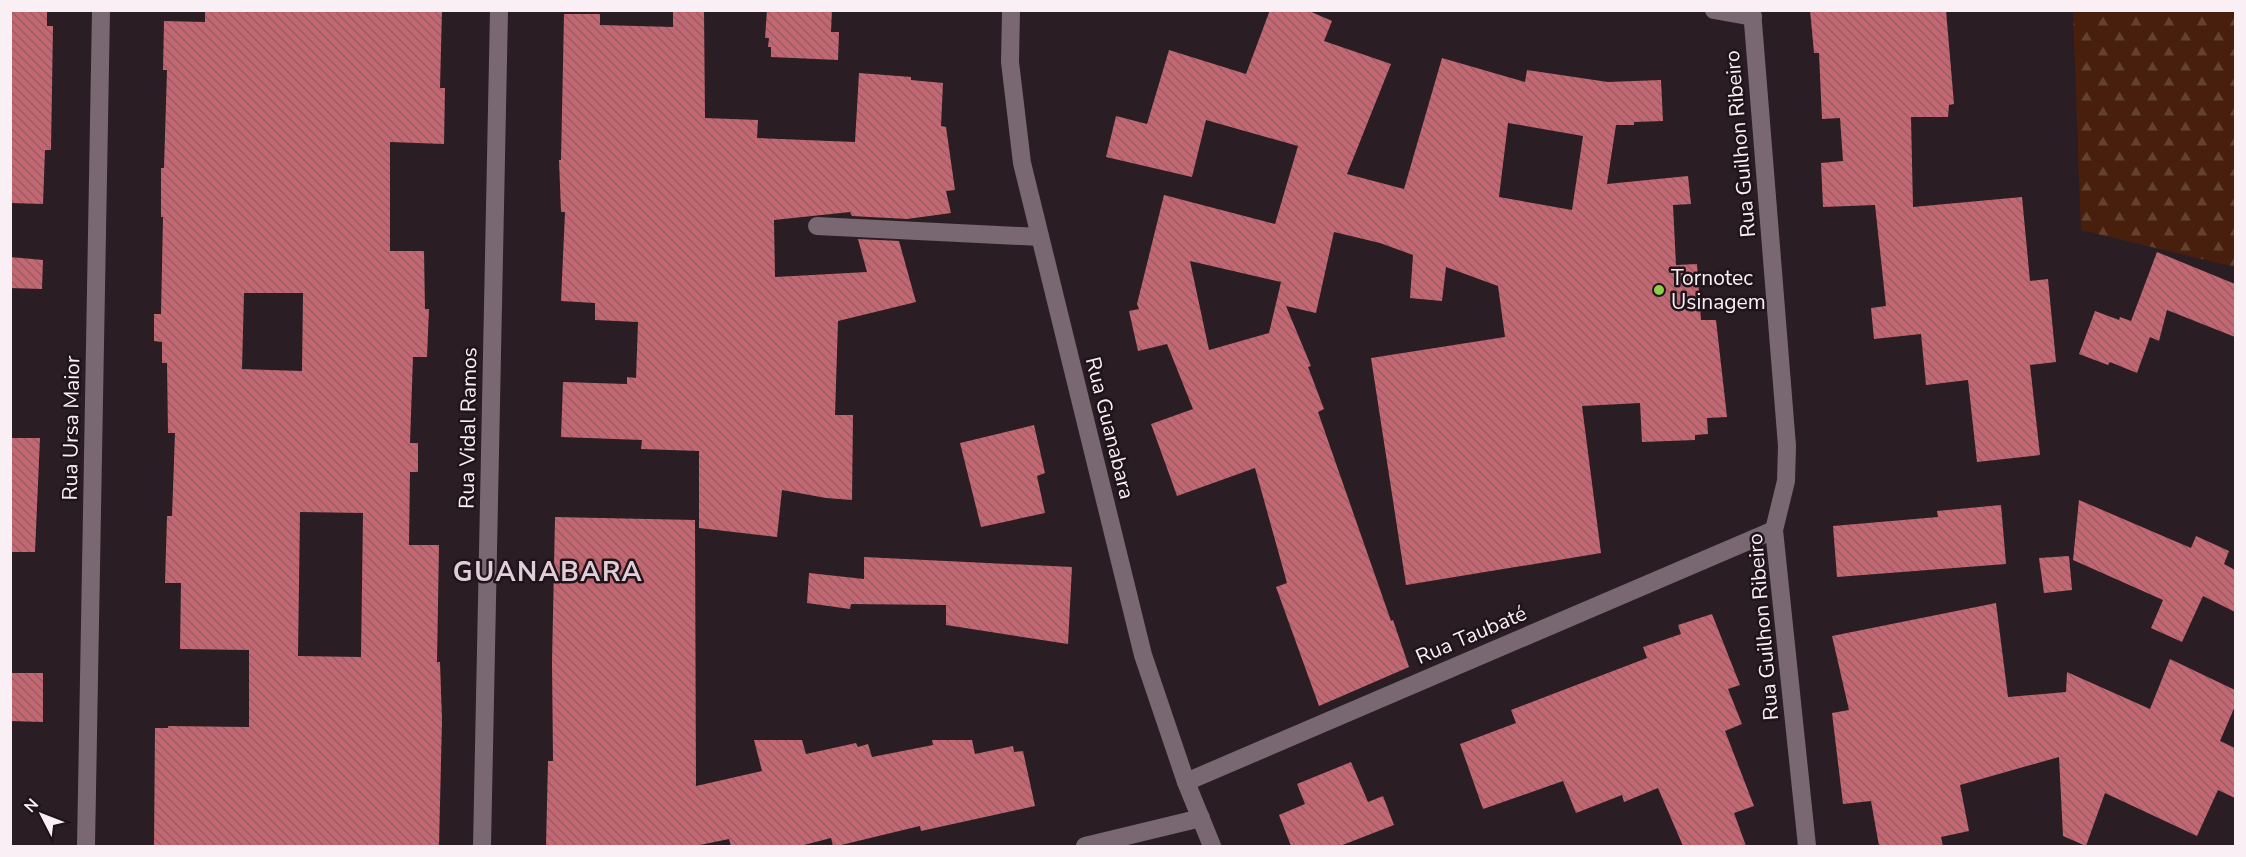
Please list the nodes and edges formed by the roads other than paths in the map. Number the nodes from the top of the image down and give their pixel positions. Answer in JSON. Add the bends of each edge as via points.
{"nodes":[{"id":1,"x":101,"y":10,"type":"edge"},
{"id":2,"x":499,"y":10,"type":"edge"},
{"id":3,"x":1011,"y":10,"type":"edge"},
{"id":4,"x":1714,"y":10,"type":"edge"},
{"id":5,"x":1753,"y":14,"type":"edge"},
{"id":6,"x":817,"y":226,"type":"dead end"},
{"id":7,"x":1040,"y":237,"type":"junction"},
{"id":8,"x":1774,"y":530,"type":"junction"},
{"id":9,"x":1186,"y":782,"type":"junction"},
{"id":10,"x":1201,"y":819,"type":"junction"},
{"id":11,"x":86,"y":846,"type":"edge"},
{"id":12,"x":482,"y":846,"type":"edge"},
{"id":13,"x":1085,"y":846,"type":"edge"},
{"id":14,"x":1212,"y":846,"type":"edge"},
{"id":15,"x":1807,"y":846,"type":"edge"}],
"edges":[{"from":1,"to":11,"type":"street","name":"Rua Ursa Maior"},
{"from":2,"to":12,"type":"street","name":"Rua Vidal Ramos"},
{"from":3,"to":7,"type":"street","name":"Rua Guanabara","via":[[1015,115]]},
{"from":4,"to":5,"type":"street"},
{"from":5,"to":8,"type":"street","name":"Rua Guilhon Ribeiro","via":[[1787,447],[1786,481]]},
{"from":6,"to":7,"type":"street"},
{"from":7,"to":9,"type":"street","name":"Rua Guanabara","via":[[1143,655]]},
{"from":8,"to":9,"type":"street","name":"Rua Taubaté"},
{"from":8,"to":15,"type":"street","name":"Rua Guilhon Ribeiro"},
{"from":9,"to":10,"type":"street","name":"Rua Guanabara"},
{"from":10,"to":13,"type":"street"},
{"from":10,"to":14,"type":"street","name":"Rua Guanabara"}]}
